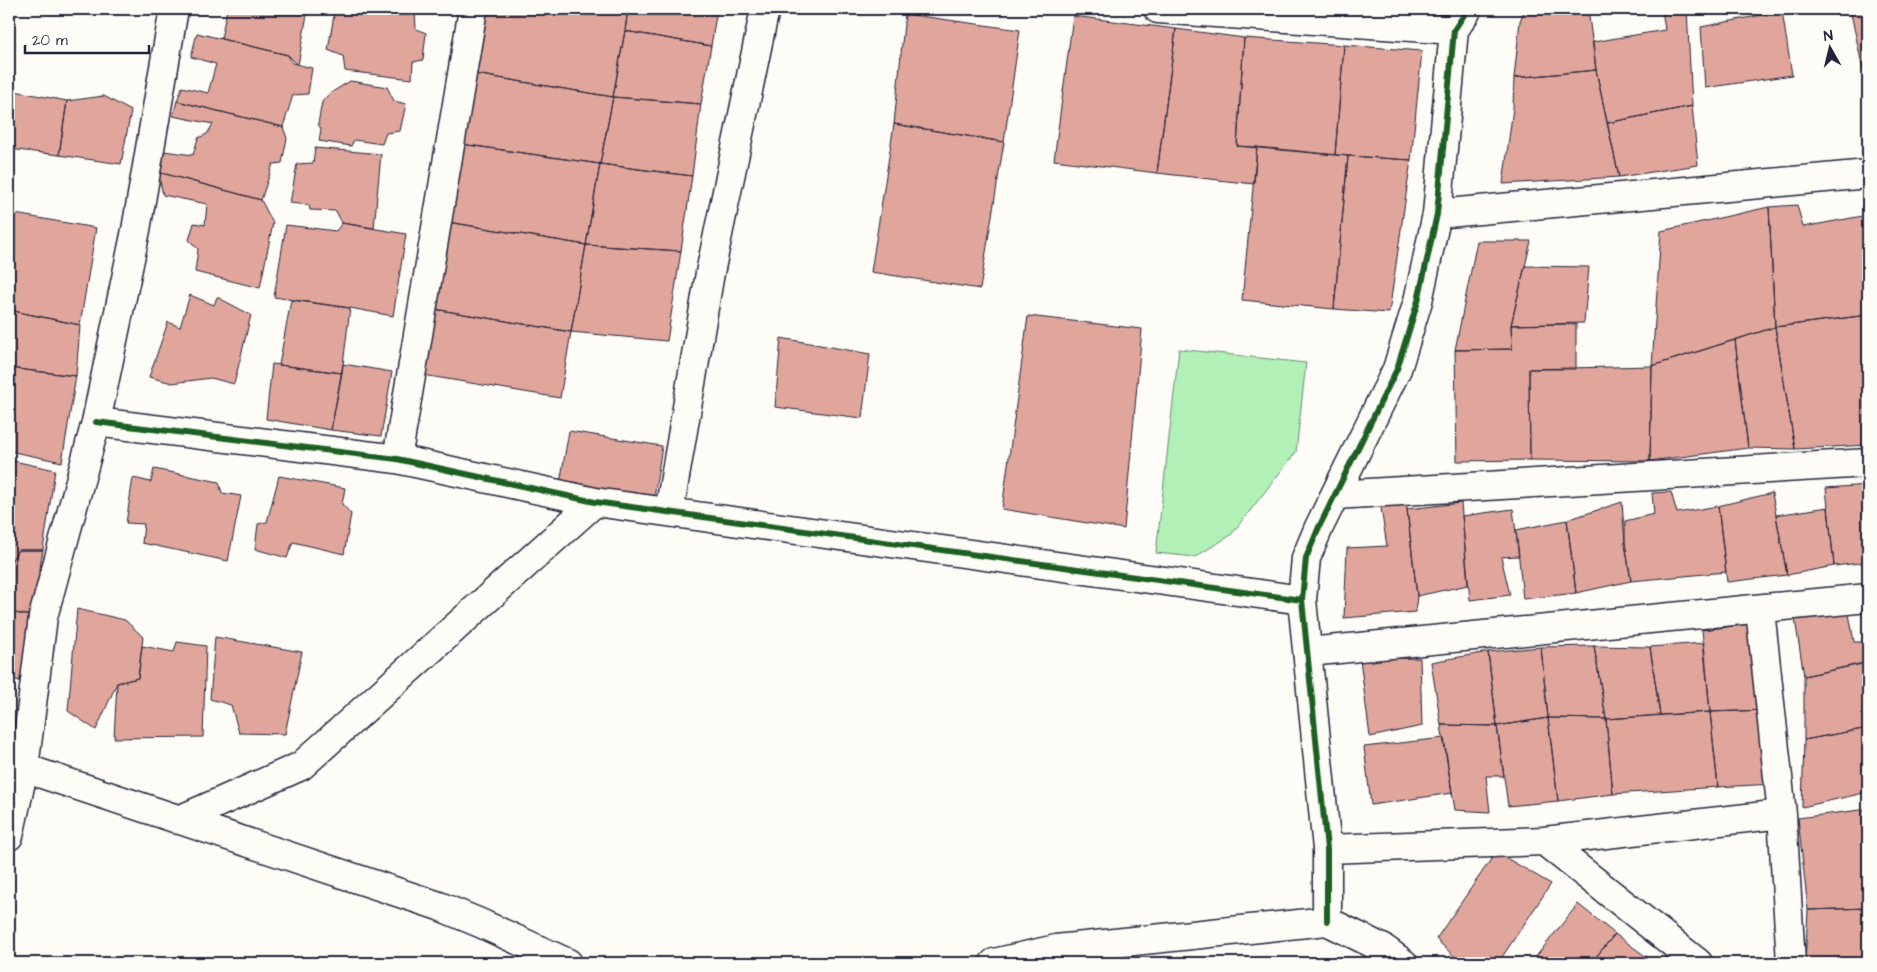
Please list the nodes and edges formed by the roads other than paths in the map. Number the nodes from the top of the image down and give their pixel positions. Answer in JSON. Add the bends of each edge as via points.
{"nodes":[{"id":1,"x":174,"y":9,"type":"edge"},
{"id":2,"x":473,"y":9,"type":"edge"},
{"id":3,"x":765,"y":9,"type":"edge"},
{"id":4,"x":1158,"y":9,"type":"edge"},
{"id":5,"x":1467,"y":15,"type":"edge"},
{"id":6,"x":1868,"y":174,"type":"edge"},
{"id":7,"x":1437,"y":214,"type":"junction"},
{"id":8,"x":96,"y":422,"type":"junction"},
{"id":9,"x":397,"y":459,"type":"junction"},
{"id":10,"x":1868,"y":462,"type":"edge"},
{"id":11,"x":1334,"y":495,"type":"junction"},
{"id":12,"x":595,"y":502,"type":"junction"},
{"id":13,"x":669,"y":512,"type":"junction"},
{"id":14,"x":1868,"y":598,"type":"edge"},
{"id":15,"x":1302,"y":600,"type":"junction"},
{"id":16,"x":1760,"y":610,"type":"junction"},
{"id":17,"x":1308,"y":652,"type":"junction"},
{"id":18,"x":17,"y":764,"type":"edge"},
{"id":19,"x":1782,"y":814,"type":"junction"},
{"id":20,"x":178,"y":820,"type":"junction"},
{"id":21,"x":9,"y":836,"type":"edge"},
{"id":22,"x":1544,"y":841,"type":"junction"},
{"id":23,"x":1327,"y":849,"type":"junction"},
{"id":24,"x":1327,"y":921,"type":"junction"},
{"id":25,"x":568,"y":963,"type":"edge"},
{"id":26,"x":994,"y":963,"type":"edge"},
{"id":27,"x":1403,"y":963,"type":"edge"},
{"id":28,"x":1698,"y":963,"type":"edge"},
{"id":29,"x":1791,"y":963,"type":"edge"}],
"edges":[{"from":1,"to":8,"type":"street","via":[[136,230]]},
{"from":2,"to":9,"type":"street"},
{"from":3,"to":13,"type":"street","via":[[710,273]]},
{"from":4,"to":5,"type":"street"},
{"from":5,"to":7,"type":"street"},
{"from":6,"to":7,"type":"street"},
{"from":7,"to":11,"type":"street","via":[[1418,301],[1396,369]]},
{"from":8,"to":9,"type":"street"},
{"from":8,"to":18,"type":"street","via":[[43,618]]},
{"from":9,"to":12,"type":"street"},
{"from":10,"to":11,"type":"street"},
{"from":11,"to":15,"type":"street","via":[[1306,558]]},
{"from":12,"to":13,"type":"street"},
{"from":12,"to":20,"type":"street","via":[[301,766]]},
{"from":13,"to":15,"type":"street"},
{"from":14,"to":16,"type":"street"},
{"from":15,"to":17,"type":"street"},
{"from":16,"to":17,"type":"street"},
{"from":16,"to":19,"type":"street"},
{"from":17,"to":23,"type":"street"},
{"from":18,"to":20,"type":"street"},
{"from":18,"to":21,"type":"street"},
{"from":19,"to":22,"type":"street"},
{"from":19,"to":29,"type":"street"},
{"from":20,"to":25,"type":"street","via":[[439,906]]},
{"from":22,"to":23,"type":"street"},
{"from":22,"to":28,"type":"street"},
{"from":23,"to":24,"type":"street"},
{"from":24,"to":26,"type":"street","via":[[1056,949]]},
{"from":24,"to":27,"type":"street","via":[[1384,949]]}]}
